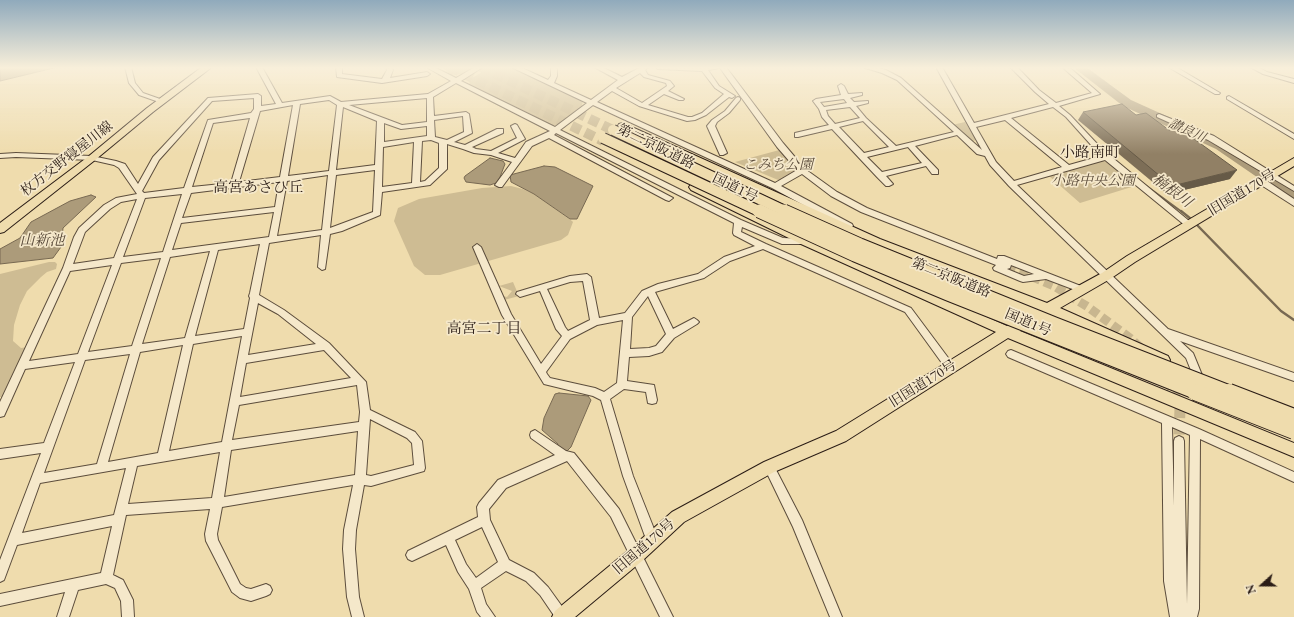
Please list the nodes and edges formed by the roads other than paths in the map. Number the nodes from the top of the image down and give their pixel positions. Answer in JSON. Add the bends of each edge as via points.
{"nodes":[{"id":1,"x":146,"y":96,"type":"edge"},
{"id":2,"x":168,"y":96,"type":"edge"},
{"id":3,"x":275,"y":96,"type":"edge"},
{"id":4,"x":430,"y":96,"type":"joint"},
{"id":5,"x":485,"y":96,"type":"edge"},
{"id":6,"x":578,"y":96,"type":"edge"},
{"id":7,"x":601,"y":96,"type":"edge"},
{"id":8,"x":625,"y":96,"type":"edge"},
{"id":9,"x":658,"y":96,"type":"edge"},
{"id":10,"x":673,"y":96,"type":"edge"},
{"id":11,"x":726,"y":96,"type":"edge"},
{"id":12,"x":733,"y":96,"type":"edge"},
{"id":13,"x":740,"y":96,"type":"edge"},
{"id":14,"x":845,"y":96,"type":"joint"},
{"id":15,"x":917,"y":96,"type":"edge"},
{"id":16,"x":955,"y":96,"type":"edge"},
{"id":17,"x":1043,"y":96,"type":"edge"},
{"id":18,"x":1090,"y":96,"type":"edge"},
{"id":19,"x":1229,"y":98,"type":"dead end"},
{"id":20,"x":682,"y":99,"type":"dead end"},
{"id":21,"x":742,"y":99,"type":"junction"},
{"id":22,"x":161,"y":101,"type":"junction"},
{"id":23,"x":297,"y":102,"type":"junction"},
{"id":24,"x":592,"y":102,"type":"junction"},
{"id":25,"x":866,"y":102,"type":"dead end"},
{"id":26,"x":340,"y":104,"type":"junction"},
{"id":27,"x":852,"y":104,"type":"junction"},
{"id":28,"x":280,"y":105,"type":"junction"},
{"id":29,"x":643,"y":106,"type":"junction"},
{"id":30,"x":1053,"y":106,"type":"junction"},
{"id":31,"x":822,"y":109,"type":"junction"},
{"id":32,"x":255,"y":112,"type":"junction"},
{"id":33,"x":1159,"y":116,"type":"dead end"},
{"id":34,"x":1006,"y":118,"type":"junction"},
{"id":35,"x":864,"y":119,"type":"junction"},
{"id":36,"x":380,"y":120,"type":"junction"},
{"id":37,"x":210,"y":121,"type":"junction"},
{"id":38,"x":431,"y":121,"type":"junction"},
{"id":39,"x":189,"y":122,"type":"junction"},
{"id":40,"x":833,"y":125,"type":"junction"},
{"id":41,"x":515,"y":126,"type":"dead end"},
{"id":42,"x":972,"y":126,"type":"junction"},
{"id":43,"x":618,"y":128,"type":"joint"},
{"id":44,"x":556,"y":130,"type":"junction"},
{"id":45,"x":500,"y":131,"type":"dead end"},
{"id":46,"x":958,"y":133,"type":"junction"},
{"id":47,"x":549,"y":135,"type":"junction"},
{"id":48,"x":798,"y":135,"type":"dead end"},
{"id":49,"x":1294,"y":137,"type":"edge"},
{"id":50,"x":431,"y":138,"type":"junction"},
{"id":51,"x":603,"y":140,"type":"joint"},
{"id":52,"x":418,"y":141,"type":"junction"},
{"id":53,"x":445,"y":142,"type":"junction"},
{"id":54,"x":380,"y":145,"type":"junction"},
{"id":55,"x":910,"y":145,"type":"junction"},
{"id":56,"x":466,"y":147,"type":"junction"},
{"id":57,"x":895,"y":148,"type":"junction"},
{"id":58,"x":492,"y":153,"type":"junction"},
{"id":59,"x":723,"y":153,"type":"dead end"},
{"id":60,"x":988,"y":154,"type":"junction"},
{"id":61,"x":0,"y":156,"type":"edge"},
{"id":62,"x":862,"y":156,"type":"junction"},
{"id":63,"x":1107,"y":157,"type":"junction"},
{"id":64,"x":92,"y":158,"type":"junction"},
{"id":65,"x":515,"y":161,"type":"junction"},
{"id":66,"x":1294,"y":161,"type":"edge"},
{"id":67,"x":926,"y":164,"type":"junction"},
{"id":68,"x":378,"y":167,"type":"junction"},
{"id":69,"x":1068,"y":168,"type":"junction"},
{"id":70,"x":802,"y":171,"type":"junction"},
{"id":71,"x":332,"y":172,"type":"junction"},
{"id":72,"x":935,"y":172,"type":"dead end"},
{"id":73,"x":880,"y":175,"type":"junction"},
{"id":74,"x":1266,"y":178,"type":"junction"},
{"id":75,"x":284,"y":179,"type":"junction"},
{"id":76,"x":815,"y":181,"type":"junction"},
{"id":77,"x":416,"y":184,"type":"junction"},
{"id":78,"x":889,"y":184,"type":"dead end"},
{"id":79,"x":1012,"y":184,"type":"junction"},
{"id":80,"x":234,"y":185,"type":"junction"},
{"id":81,"x":499,"y":185,"type":"dead end"},
{"id":82,"x":775,"y":186,"type":"junction"},
{"id":83,"x":1294,"y":189,"type":"edge"},
{"id":84,"x":189,"y":190,"type":"junction"},
{"id":85,"x":378,"y":190,"type":"junction"},
{"id":86,"x":140,"y":193,"type":"junction"},
{"id":87,"x":669,"y":198,"type":"dead end"},
{"id":88,"x":1294,"y":203,"type":"edge"},
{"id":89,"x":278,"y":209,"type":"junction"},
{"id":90,"x":178,"y":220,"type":"junction"},
{"id":91,"x":738,"y":222,"type":"junction"},
{"id":92,"x":1190,"y":225,"type":"junction"},
{"id":93,"x":0,"y":228,"type":"edge"},
{"id":94,"x":324,"y":232,"type":"junction"},
{"id":95,"x":269,"y":239,"type":"junction"},
{"id":96,"x":805,"y":241,"type":"junction"},
{"id":97,"x":876,"y":242,"type":"junction"},
{"id":98,"x":477,"y":246,"type":"dead end"},
{"id":99,"x":763,"y":246,"type":"junction"},
{"id":100,"x":215,"y":247,"type":"junction"},
{"id":101,"x":167,"y":253,"type":"junction"},
{"id":102,"x":118,"y":261,"type":"junction"},
{"id":103,"x":1007,"y":266,"type":"tunnel mouth"},
{"id":104,"x":322,"y":267,"type":"dead end"},
{"id":105,"x":67,"y":268,"type":"junction"},
{"id":106,"x":1106,"y":276,"type":"junction"},
{"id":107,"x":542,"y":287,"type":"junction"},
{"id":108,"x":1083,"y":290,"type":"junction"},
{"id":109,"x":650,"y":291,"type":"junction"},
{"id":110,"x":520,"y":294,"type":"dead end"},
{"id":111,"x":253,"y":296,"type":"junction"},
{"id":112,"x":1049,"y":309,"type":"junction"},
{"id":113,"x":628,"y":316,"type":"junction"},
{"id":114,"x":595,"y":322,"type":"junction"},
{"id":115,"x":694,"y":322,"type":"dead end"},
{"id":116,"x":1163,"y":331,"type":"junction"},
{"id":117,"x":248,"y":332,"type":"junction"},
{"id":118,"x":1008,"y":332,"type":"junction"},
{"id":119,"x":672,"y":335,"type":"junction"},
{"id":120,"x":567,"y":336,"type":"junction"},
{"id":121,"x":189,"y":340,"type":"junction"},
{"id":122,"x":326,"y":346,"type":"junction"},
{"id":123,"x":136,"y":348,"type":"junction"},
{"id":124,"x":626,"y":353,"type":"junction"},
{"id":125,"x":1011,"y":354,"type":"dead end"},
{"id":126,"x":81,"y":358,"type":"junction"},
{"id":127,"x":242,"y":360,"type":"junction"},
{"id":128,"x":22,"y":366,"type":"junction"},
{"id":129,"x":950,"y":367,"type":"junction"},
{"id":130,"x":541,"y":372,"type":"junction"},
{"id":131,"x":1197,"y":375,"type":"junction"},
{"id":132,"x":1294,"y":377,"type":"edge"},
{"id":133,"x":359,"y":381,"type":"junction"},
{"id":134,"x":622,"y":386,"type":"junction"},
{"id":135,"x":605,"y":397,"type":"junction"},
{"id":136,"x":652,"y":400,"type":"dead end"},
{"id":137,"x":234,"y":402,"type":"junction"},
{"id":138,"x":365,"y":412,"type":"junction"},
{"id":139,"x":0,"y":413,"type":"edge"},
{"id":140,"x":1294,"y":414,"type":"edge"},
{"id":141,"x":1294,"y":417,"type":"edge"},
{"id":142,"x":1167,"y":421,"type":"junction"},
{"id":143,"x":362,"y":426,"type":"junction"},
{"id":144,"x":1294,"y":431,"type":"edge"},
{"id":145,"x":1195,"y":432,"type":"junction"},
{"id":146,"x":535,"y":435,"type":"dead end"},
{"id":147,"x":1179,"y":441,"type":"tunnel mouth"},
{"id":148,"x":226,"y":446,"type":"junction"},
{"id":149,"x":48,"y":447,"type":"junction"},
{"id":150,"x":1294,"y":450,"type":"edge"},
{"id":151,"x":0,"y":454,"type":"edge"},
{"id":152,"x":564,"y":456,"type":"junction"},
{"id":153,"x":162,"y":457,"type":"junction"},
{"id":154,"x":133,"y":462,"type":"junction"},
{"id":155,"x":769,"y":467,"type":"junction"},
{"id":156,"x":101,"y":468,"type":"junction"},
{"id":157,"x":1294,"y":478,"type":"edge"},
{"id":158,"x":36,"y":479,"type":"junction"},
{"id":159,"x":360,"y":479,"type":"junction"},
{"id":160,"x":217,"y":503,"type":"junction"},
{"id":161,"x":120,"y":515,"type":"junction"},
{"id":162,"x":484,"y":520,"type":"junction"},
{"id":163,"x":448,"y":537,"type":"junction"},
{"id":164,"x":652,"y":538,"type":"junction"},
{"id":165,"x":14,"y":540,"type":"junction"},
{"id":166,"x":412,"y":555,"type":"dead end"},
{"id":167,"x":636,"y":555,"type":"junction"},
{"id":168,"x":505,"y":564,"type":"junction"},
{"id":169,"x":0,"y":576,"type":"edge"},
{"id":170,"x":106,"y":578,"type":"junction"},
{"id":171,"x":74,"y":584,"type":"junction"},
{"id":172,"x":474,"y":586,"type":"junction"},
{"id":173,"x":266,"y":590,"type":"dead end"},
{"id":174,"x":0,"y":600,"type":"edge"},
{"id":175,"x":564,"y":616,"type":"edge"},
{"id":176,"x":63,"y":617,"type":"edge"},
{"id":177,"x":128,"y":617,"type":"edge"},
{"id":178,"x":358,"y":617,"type":"edge"},
{"id":179,"x":490,"y":617,"type":"edge"},
{"id":180,"x":667,"y":617,"type":"edge"},
{"id":181,"x":836,"y":617,"type":"edge"},
{"id":182,"x":1176,"y":617,"type":"edge"},
{"id":183,"x":1181,"y":617,"type":"edge"},
{"id":184,"x":1191,"y":617,"type":"edge"}],
"edges":[{"from":1,"to":22,"type":"street"},
{"from":2,"to":22,"type":"main road","name":"枚方交野寝屋川線"},
{"from":3,"to":28,"type":"street"},
{"from":4,"to":26,"type":"street"},
{"from":4,"to":38,"type":"street"},
{"from":5,"to":44,"type":"street"},
{"from":6,"to":24,"type":"street"},
{"from":7,"to":24,"type":"street"},
{"from":8,"to":29,"type":"street"},
{"from":9,"to":29,"type":"street"},
{"from":10,"to":20,"type":"street"},
{"from":11,"to":29,"type":"street","via":[[709,111],[693,119]]},
{"from":12,"to":21,"type":"street"},
{"from":13,"to":21,"type":"street"},
{"from":14,"to":27,"type":"street"},
{"from":14,"to":31,"type":"street","via":[[816,101]]},
{"from":15,"to":46,"type":"street"},
{"from":16,"to":42,"type":"street"},
{"from":17,"to":30,"type":"street"},
{"from":18,"to":30,"type":"street"},
{"from":19,"to":49,"type":"street"},
{"from":21,"to":59,"type":"street","via":[[711,126]]},
{"from":21,"to":70,"type":"street"},
{"from":22,"to":64,"type":"main road","name":"枚方交野寝屋川線"},
{"from":23,"to":26,"type":"street","via":[[330,98]]},
{"from":23,"to":28,"type":"street"},
{"from":23,"to":75,"type":"street"},
{"from":24,"to":44,"type":"street"},
{"from":24,"to":82,"type":"street"},
{"from":25,"to":27,"type":"street"},
{"from":26,"to":36,"type":"street"},
{"from":26,"to":71,"type":"street"},
{"from":27,"to":31,"type":"street"},
{"from":27,"to":35,"type":"street"},
{"from":28,"to":32,"type":"street"},
{"from":30,"to":34,"type":"street"},
{"from":30,"to":63,"type":"street","via":[[1068,116],[1086,138]]},
{"from":31,"to":40,"type":"street","via":[[825,117]]},
{"from":32,"to":37,"type":"street"},
{"from":32,"to":39,"type":"street","via":[[258,96],[210,99]]},
{"from":32,"to":80,"type":"street"},
{"from":33,"to":74,"type":"street","via":[[1211,138]]},
{"from":34,"to":42,"type":"street"},
{"from":34,"to":69,"type":"street"},
{"from":35,"to":40,"type":"street"},
{"from":35,"to":57,"type":"street"},
{"from":36,"to":38,"type":"street","via":[[401,127]]},
{"from":36,"to":54,"type":"street"},
{"from":37,"to":39,"type":"street"},
{"from":37,"to":84,"type":"street"},
{"from":38,"to":50,"type":"street"},
{"from":38,"to":53,"type":"street","via":[[466,114],[468,133]]},
{"from":39,"to":86,"type":"street","via":[[156,159]]},
{"from":40,"to":48,"type":"street"},
{"from":40,"to":62,"type":"street"},
{"from":41,"to":58,"type":"street","via":[[521,139]]},
{"from":42,"to":60,"type":"street"},
{"from":43,"to":97,"type":"highway","name":"国道1号"},
{"from":43,"to":141,"type":"highway","name":"第二京阪道路","bridge":true,"via":[[770,205],[860,245]]},
{"from":44,"to":47,"type":"street"},
{"from":44,"to":91,"type":"street"},
{"from":45,"to":56,"type":"street"},
{"from":46,"to":55,"type":"street"},
{"from":46,"to":60,"type":"street","via":[[980,152]]},
{"from":47,"to":65,"type":"street","via":[[529,144]]},
{"from":47,"to":87,"type":"street"},
{"from":50,"to":52,"type":"street"},
{"from":50,"to":53,"type":"street"},
{"from":51,"to":96,"type":"highway","name":"国道1号"},
{"from":51,"to":144,"type":"highway","name":"第二京阪道路","bridge":true,"via":[[855,255]]},
{"from":52,"to":54,"type":"street"},
{"from":52,"to":77,"type":"street"},
{"from":53,"to":56,"type":"street"},
{"from":53,"to":77,"type":"street","via":[[443,169],[427,183]]},
{"from":54,"to":68,"type":"street"},
{"from":55,"to":57,"type":"street"},
{"from":55,"to":67,"type":"street"},
{"from":56,"to":58,"type":"street","via":[[474,151]]},
{"from":57,"to":62,"type":"street"},
{"from":58,"to":65,"type":"street"},
{"from":60,"to":79,"type":"street"},
{"from":61,"to":64,"type":"street"},
{"from":62,"to":73,"type":"street"},
{"from":63,"to":69,"type":"street"},
{"from":63,"to":92,"type":"street"},
{"from":64,"to":86,"type":"street","via":[[122,166]]},
{"from":64,"to":93,"type":"main road","name":"枚方交野寝屋川線"},
{"from":65,"to":81,"type":"street"},
{"from":66,"to":74,"type":"highway","name":"旧国道170号"},
{"from":67,"to":72,"type":"street"},
{"from":67,"to":73,"type":"street"},
{"from":68,"to":71,"type":"street"},
{"from":68,"to":85,"type":"street"},
{"from":69,"to":79,"type":"street"},
{"from":70,"to":76,"type":"street"},
{"from":70,"to":82,"type":"street"},
{"from":71,"to":75,"type":"street"},
{"from":71,"to":94,"type":"street"},
{"from":73,"to":78,"type":"street"},
{"from":74,"to":83,"type":"street"},
{"from":74,"to":88,"type":"street"},
{"from":74,"to":92,"type":"highway","name":"旧国道170号"},
{"from":75,"to":80,"type":"street"},
{"from":75,"to":89,"type":"street"},
{"from":76,"to":103,"type":"street","via":[[864,210]]},
{"from":76,"to":108,"type":"street","via":[[826,194],[866,216],[1023,279],[1048,276]]},
{"from":77,"to":85,"type":"street"},
{"from":79,"to":106,"type":"street"},
{"from":80,"to":84,"type":"street"},
{"from":82,"to":97,"type":"street"},
{"from":84,"to":86,"type":"street"},
{"from":84,"to":90,"type":"street"},
{"from":85,"to":94,"type":"street","via":[[377,213],[339,229]]},
{"from":86,"to":102,"type":"street"},
{"from":86,"to":105,"type":"street","via":[[107,207],[82,230]]},
{"from":89,"to":90,"type":"street"},
{"from":89,"to":95,"type":"street"},
{"from":90,"to":101,"type":"street"},
{"from":91,"to":96,"type":"street","via":[[782,241]]},
{"from":91,"to":99,"type":"street","via":[[737,233]]},
{"from":92,"to":106,"type":"highway","name":"旧国道170号"},
{"from":94,"to":95,"type":"street"},
{"from":94,"to":104,"type":"street"},
{"from":95,"to":100,"type":"street"},
{"from":95,"to":111,"type":"street"},
{"from":96,"to":118,"type":"highway","name":"国道1号"},
{"from":97,"to":112,"type":"highway","name":"国道1号"},
{"from":98,"to":130,"type":"street","via":[[507,315]]},
{"from":99,"to":109,"type":"street","via":[[727,259],[701,276]]},
{"from":99,"to":129,"type":"street","via":[[908,310]]},
{"from":100,"to":101,"type":"street"},
{"from":100,"to":121,"type":"street"},
{"from":101,"to":102,"type":"street"},
{"from":101,"to":123,"type":"street"},
{"from":102,"to":105,"type":"street"},
{"from":102,"to":126,"type":"street"},
{"from":105,"to":128,"type":"street"},
{"from":106,"to":108,"type":"highway","name":"旧国道170号"},
{"from":106,"to":116,"type":"street"},
{"from":107,"to":110,"type":"street"},
{"from":107,"to":114,"type":"street","via":[[570,279],[587,278]]},
{"from":107,"to":120,"type":"street","via":[[561,329]]},
{"from":108,"to":112,"type":"highway","name":"旧国道170号"},
{"from":109,"to":113,"type":"street"},
{"from":109,"to":119,"type":"street"},
{"from":111,"to":117,"type":"street"},
{"from":111,"to":122,"type":"street","via":[[281,312]]},
{"from":112,"to":118,"type":"highway","name":"旧国道170号"},
{"from":112,"to":131,"type":"highway","name":"国道1号"},
{"from":113,"to":114,"type":"street"},
{"from":113,"to":124,"type":"street"},
{"from":114,"to":120,"type":"street"},
{"from":115,"to":119,"type":"street"},
{"from":116,"to":131,"type":"street","via":[[1190,356]]},
{"from":116,"to":132,"type":"street"},
{"from":117,"to":121,"type":"street"},
{"from":117,"to":127,"type":"street"},
{"from":118,"to":129,"type":"highway","name":"旧国道170号"},
{"from":118,"to":150,"type":"highway","name":"国道1号"},
{"from":119,"to":124,"type":"street","via":[[659,349]]},
{"from":120,"to":130,"type":"street"},
{"from":121,"to":123,"type":"street"},
{"from":121,"to":153,"type":"street"},
{"from":122,"to":127,"type":"street"},
{"from":122,"to":133,"type":"street"},
{"from":123,"to":126,"type":"street"},
{"from":123,"to":156,"type":"street"},
{"from":124,"to":134,"type":"street"},
{"from":125,"to":142,"type":"street"},
{"from":126,"to":128,"type":"street"},
{"from":126,"to":149,"type":"street"},
{"from":127,"to":137,"type":"street"},
{"from":128,"to":139,"type":"street"},
{"from":129,"to":155,"type":"highway","name":"旧国道170号","via":[[840,436]]},
{"from":130,"to":135,"type":"street","via":[[547,381],[595,392]]},
{"from":131,"to":140,"type":"highway","name":"国道1号"},
{"from":133,"to":137,"type":"street"},
{"from":133,"to":138,"type":"street","via":[[363,385]]},
{"from":134,"to":135,"type":"street"},
{"from":134,"to":136,"type":"street","via":[[651,388]]},
{"from":135,"to":164,"type":"street","via":[[628,476]]},
{"from":137,"to":148,"type":"street"},
{"from":138,"to":143,"type":"street"},
{"from":138,"to":159,"type":"street","via":[[417,440],[420,468],[371,481]]},
{"from":142,"to":145,"type":"street"},
{"from":142,"to":182,"type":"street","via":[[1170,581]]},
{"from":143,"to":148,"type":"street"},
{"from":143,"to":159,"type":"street"},
{"from":145,"to":157,"type":"street"},
{"from":145,"to":184,"type":"street"},
{"from":146,"to":152,"type":"street"},
{"from":147,"to":183,"type":"street"},
{"from":148,"to":153,"type":"street"},
{"from":148,"to":160,"type":"street"},
{"from":149,"to":151,"type":"street"},
{"from":149,"to":158,"type":"street"},
{"from":152,"to":162,"type":"street","via":[[502,484],[483,507]]},
{"from":152,"to":167,"type":"street","via":[[570,456],[614,513]]},
{"from":153,"to":154,"type":"street"},
{"from":154,"to":156,"type":"street"},
{"from":154,"to":161,"type":"street"},
{"from":155,"to":164,"type":"highway","name":"旧国道170号","via":[[678,517]]},
{"from":155,"to":181,"type":"street","via":[[798,524]]},
{"from":156,"to":158,"type":"street"},
{"from":158,"to":165,"type":"street"},
{"from":159,"to":160,"type":"street"},
{"from":159,"to":178,"type":"street","via":[[349,549],[353,597]]},
{"from":160,"to":161,"type":"street"},
{"from":160,"to":173,"type":"street","via":[[212,541],[236,588],[244,594],[251,595]]},
{"from":161,"to":165,"type":"street"},
{"from":161,"to":170,"type":"street"},
{"from":162,"to":163,"type":"street"},
{"from":162,"to":168,"type":"street"},
{"from":163,"to":166,"type":"street"},
{"from":163,"to":172,"type":"street","via":[[462,568]]},
{"from":164,"to":167,"type":"highway","name":"旧国道170号"},
{"from":165,"to":169,"type":"street"},
{"from":167,"to":175,"type":"highway","name":"旧国道170号"},
{"from":167,"to":180,"type":"street"},
{"from":168,"to":172,"type":"street"},
{"from":168,"to":175,"type":"street","via":[[530,577]]},
{"from":170,"to":171,"type":"street"},
{"from":170,"to":177,"type":"street","via":[[119,584],[127,600]]},
{"from":171,"to":174,"type":"street"},
{"from":171,"to":176,"type":"street"},
{"from":172,"to":179,"type":"street","via":[[481,608]]}]}
